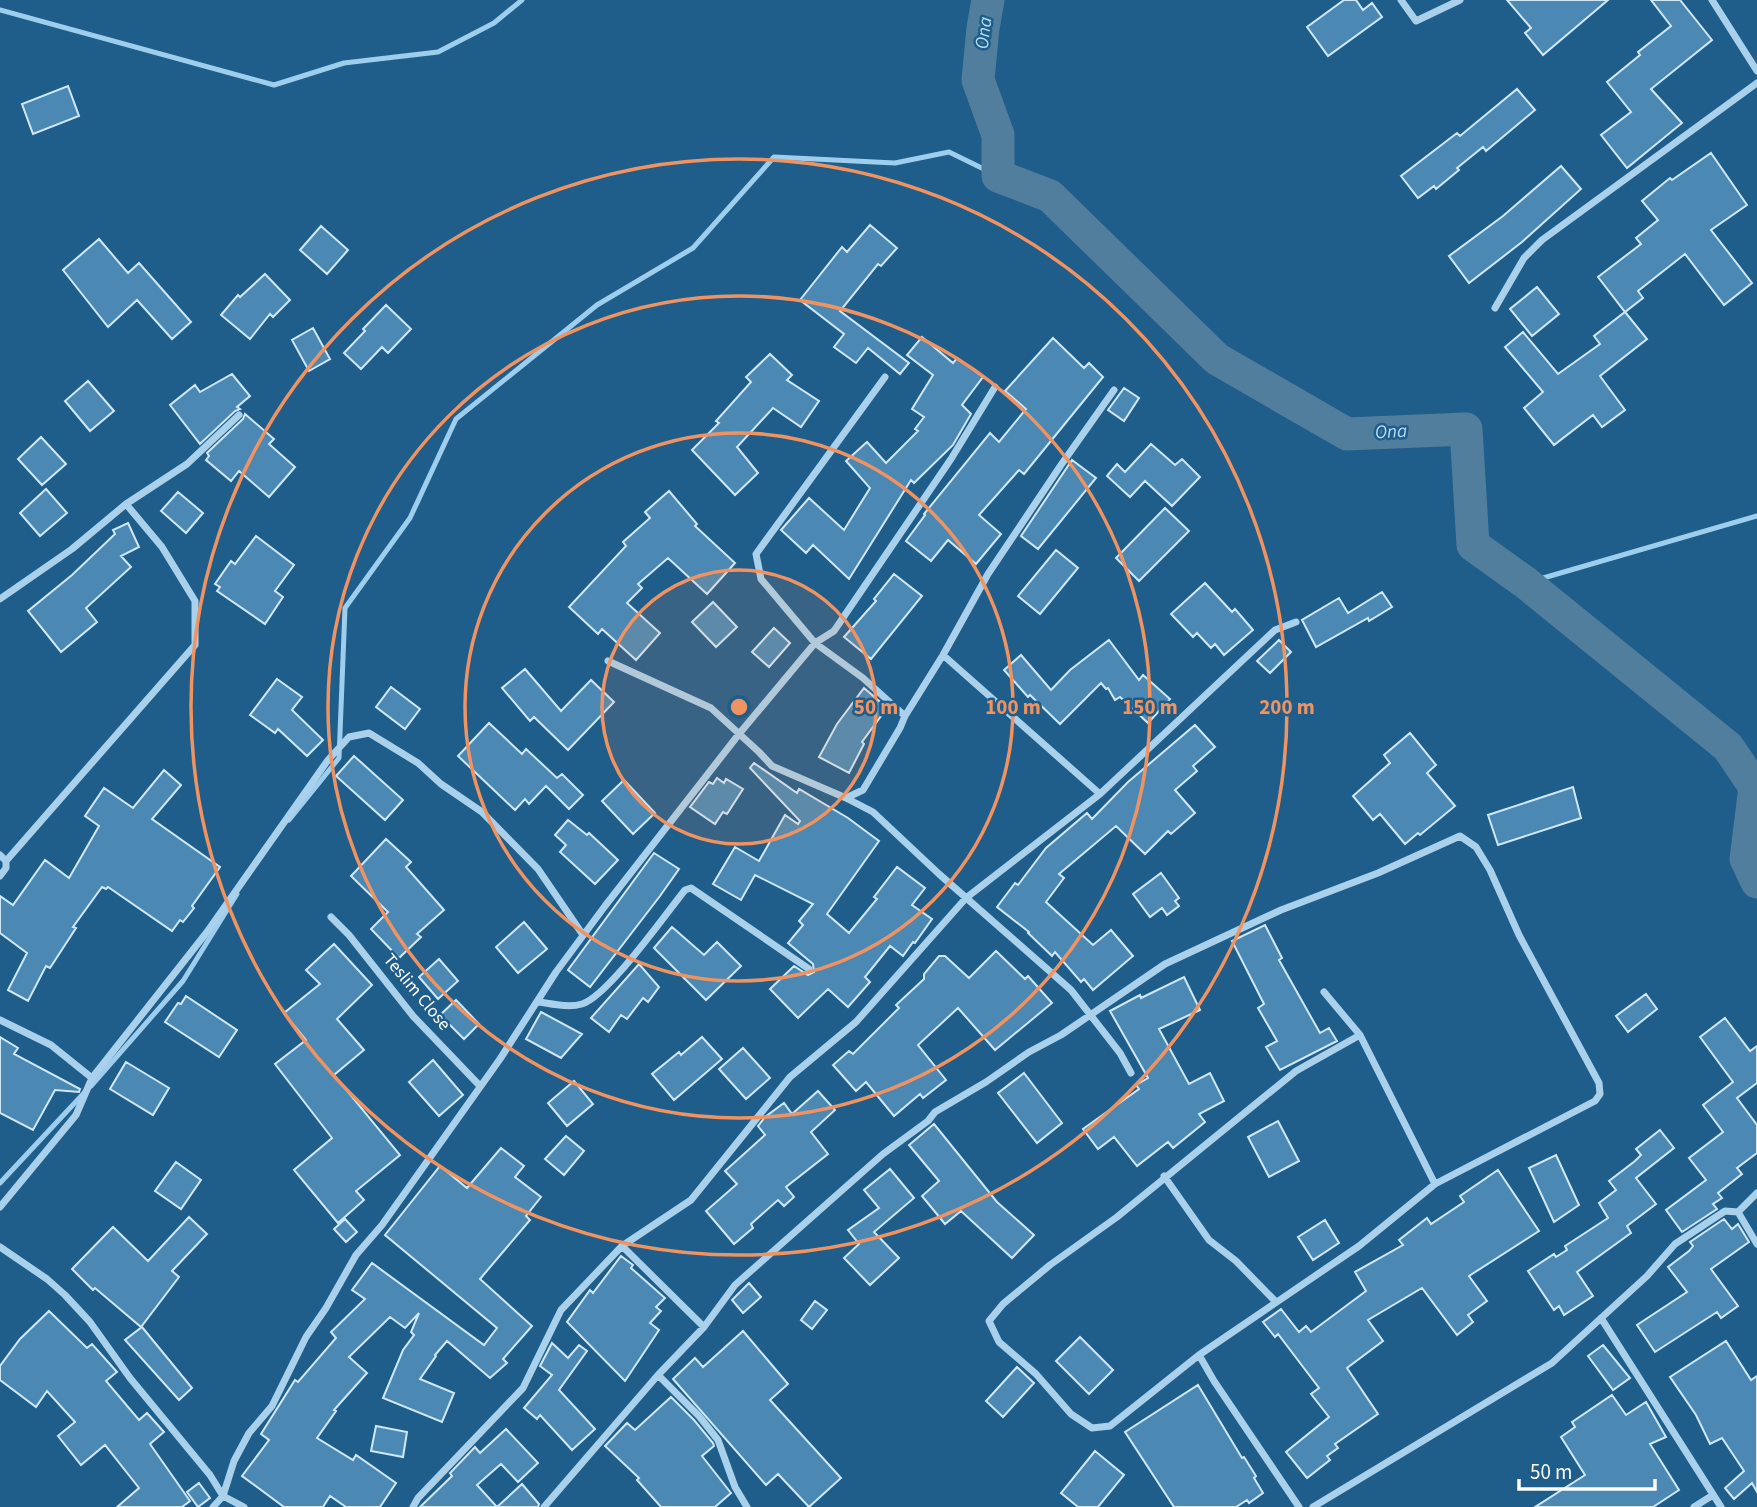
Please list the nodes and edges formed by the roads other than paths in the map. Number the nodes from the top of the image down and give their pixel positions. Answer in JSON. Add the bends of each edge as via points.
{"nodes":[{"id":1,"x":1401,"y":0,"type":"edge"},
{"id":2,"x":1460,"y":0,"type":"edge"},
{"id":3,"x":1712,"y":0,"type":"edge"},
{"id":4,"x":1757,"y":71,"type":"edge"},
{"id":5,"x":1757,"y":83,"type":"edge"},
{"id":6,"x":1495,"y":308,"type":"dead end"},
{"id":7,"x":885,"y":377,"type":"dead end"},
{"id":8,"x":995,"y":387,"type":"dead end"},
{"id":9,"x":1114,"y":390,"type":"dead end"},
{"id":10,"x":239,"y":415,"type":"dead end"},
{"id":11,"x":126,"y":504,"type":"junction"},
{"id":12,"x":0,"y":599,"type":"edge"},
{"id":13,"x":1296,"y":622,"type":"dead end"},
{"id":14,"x":815,"y":643,"type":"junction"},
{"id":15,"x":943,"y":655,"type":"junction"},
{"id":16,"x":608,"y":661,"type":"dead end"},
{"id":17,"x":905,"y":716,"type":"junction"},
{"id":18,"x":739,"y":734,"type":"junction"},
{"id":19,"x":1100,"y":794,"type":"junction"},
{"id":20,"x":846,"y":798,"type":"junction"},
{"id":21,"x":3,"y":858,"type":"edge"},
{"id":22,"x":0,"y":876,"type":"edge"},
{"id":23,"x":966,"y":898,"type":"junction"},
{"id":24,"x":331,"y":917,"type":"dead end"},
{"id":25,"x":583,"y":935,"type":"junction"},
{"id":26,"x":810,"y":969,"type":"dead end"},
{"id":27,"x":1324,"y":992,"type":"dead end"},
{"id":28,"x":539,"y":1002,"type":"junction"},
{"id":29,"x":1090,"y":1014,"type":"junction"},
{"id":30,"x":0,"y":1020,"type":"edge"},
{"id":31,"x":1360,"y":1035,"type":"junction"},
{"id":32,"x":1130,"y":1073,"type":"dead end"},
{"id":33,"x":92,"y":1078,"type":"junction"},
{"id":34,"x":480,"y":1086,"type":"junction"},
{"id":35,"x":1164,"y":1176,"type":"junction"},
{"id":36,"x":1435,"y":1184,"type":"junction"},
{"id":37,"x":1757,"y":1193,"type":"edge"},
{"id":38,"x":0,"y":1207,"type":"edge"},
{"id":39,"x":1738,"y":1212,"type":"junction"},
{"id":40,"x":1757,"y":1244,"type":"edge"},
{"id":41,"x":621,"y":1246,"type":"junction"},
{"id":42,"x":0,"y":1247,"type":"edge"},
{"id":43,"x":1276,"y":1303,"type":"junction"},
{"id":44,"x":1601,"y":1318,"type":"junction"},
{"id":45,"x":704,"y":1327,"type":"junction"},
{"id":46,"x":1199,"y":1355,"type":"junction"},
{"id":47,"x":658,"y":1375,"type":"junction"},
{"id":48,"x":1713,"y":1495,"type":"junction"},
{"id":49,"x":223,"y":1496,"type":"junction"},
{"id":50,"x":213,"y":1507,"type":"edge"},
{"id":51,"x":244,"y":1507,"type":"edge"},
{"id":52,"x":413,"y":1507,"type":"edge"},
{"id":53,"x":544,"y":1507,"type":"edge"},
{"id":54,"x":747,"y":1507,"type":"edge"},
{"id":55,"x":1299,"y":1507,"type":"edge"},
{"id":56,"x":1314,"y":1507,"type":"edge"},
{"id":57,"x":1694,"y":1507,"type":"edge"},
{"id":58,"x":1721,"y":1507,"type":"edge"}],
"edges":[{"from":1,"to":2,"type":"street","via":[[1416,21]]},
{"from":3,"to":4,"type":"street"},
{"from":5,"to":6,"type":"street","via":[[1542,240],[1524,258]]},
{"from":7,"to":14,"type":"street","via":[[756,554],[761,579]]},
{"from":8,"to":14,"type":"street","via":[[834,631]]},
{"from":9,"to":15,"type":"street","via":[[988,574]]},
{"from":10,"to":11,"type":"street","via":[[187,464]]},
{"from":11,"to":12,"type":"street"},
{"from":11,"to":21,"type":"street","via":[[162,547],[195,601],[195,645]]},
{"from":13,"to":19,"type":"street","via":[[1275,631]]},
{"from":14,"to":17,"type":"street"},
{"from":14,"to":18,"type":"street"},
{"from":15,"to":17,"type":"street"},
{"from":15,"to":19,"type":"street"},
{"from":16,"to":18,"type":"street","via":[[711,709]]},
{"from":17,"to":20,"type":"street","via":[[863,790]]},
{"from":18,"to":20,"type":"street","via":[[772,766]]},
{"from":18,"to":25,"type":"street"},
{"from":19,"to":23,"type":"street"},
{"from":20,"to":23,"type":"street","via":[[873,812]]},
{"from":21,"to":22,"type":"street","via":[[6,868]]},
{"from":23,"to":29,"type":"street","via":[[1071,990]]},
{"from":23,"to":41,"type":"street","via":[[856,1023],[790,1077],[691,1200]]},
{"from":24,"to":34,"type":"street","name":"Teslim Close","via":[[413,1016]]},
{"from":25,"to":28,"type":"street"},
{"from":25,"to":33,"type":"street","via":[[538,869],[482,812],[369,733],[349,737],[328,760],[208,932]]},
{"from":26,"to":28,"type":"street","via":[[691,888],[593,999],[568,1006]]},
{"from":27,"to":31,"type":"street"},
{"from":28,"to":34,"type":"street"},
{"from":29,"to":32,"type":"street"},
{"from":29,"to":36,"type":"street","via":[[1165,964],[1460,836],[1476,847],[1490,870],[1519,935],[1599,1083],[1600,1094],[1595,1101]]},
{"from":29,"to":45,"type":"street","via":[[935,1112],[736,1285]]},
{"from":30,"to":33,"type":"street","via":[[51,1045]]},
{"from":31,"to":35,"type":"street","via":[[1296,1071]]},
{"from":31,"to":36,"type":"street"},
{"from":33,"to":38,"type":"street","via":[[76,1115]]},
{"from":34,"to":49,"type":"street","via":[[383,1225],[356,1255],[306,1337],[272,1406],[234,1461]]},
{"from":35,"to":43,"type":"street","via":[[1209,1240]]},
{"from":35,"to":46,"type":"street","via":[[1003,1304],[989,1321],[999,1342],[1036,1374],[1070,1414],[1092,1428],[1110,1426]]},
{"from":36,"to":43,"type":"street","via":[[1359,1247]]},
{"from":37,"to":39,"type":"street"},
{"from":39,"to":40,"type":"street"},
{"from":39,"to":44,"type":"street","via":[[1725,1211],[1675,1244]]},
{"from":41,"to":45,"type":"street"},
{"from":41,"to":52,"type":"street","via":[[561,1310],[523,1388]]},
{"from":42,"to":49,"type":"street","via":[[47,1279],[90,1322]]},
{"from":43,"to":46,"type":"street"},
{"from":44,"to":48,"type":"street"},
{"from":44,"to":56,"type":"street","via":[[1552,1363]]},
{"from":45,"to":47,"type":"street"},
{"from":46,"to":55,"type":"street"},
{"from":47,"to":53,"type":"street"},
{"from":47,"to":54,"type":"street","via":[[718,1440]]},
{"from":48,"to":57,"type":"street"},
{"from":48,"to":58,"type":"street"},
{"from":49,"to":50,"type":"street"},
{"from":49,"to":51,"type":"street"}]}
